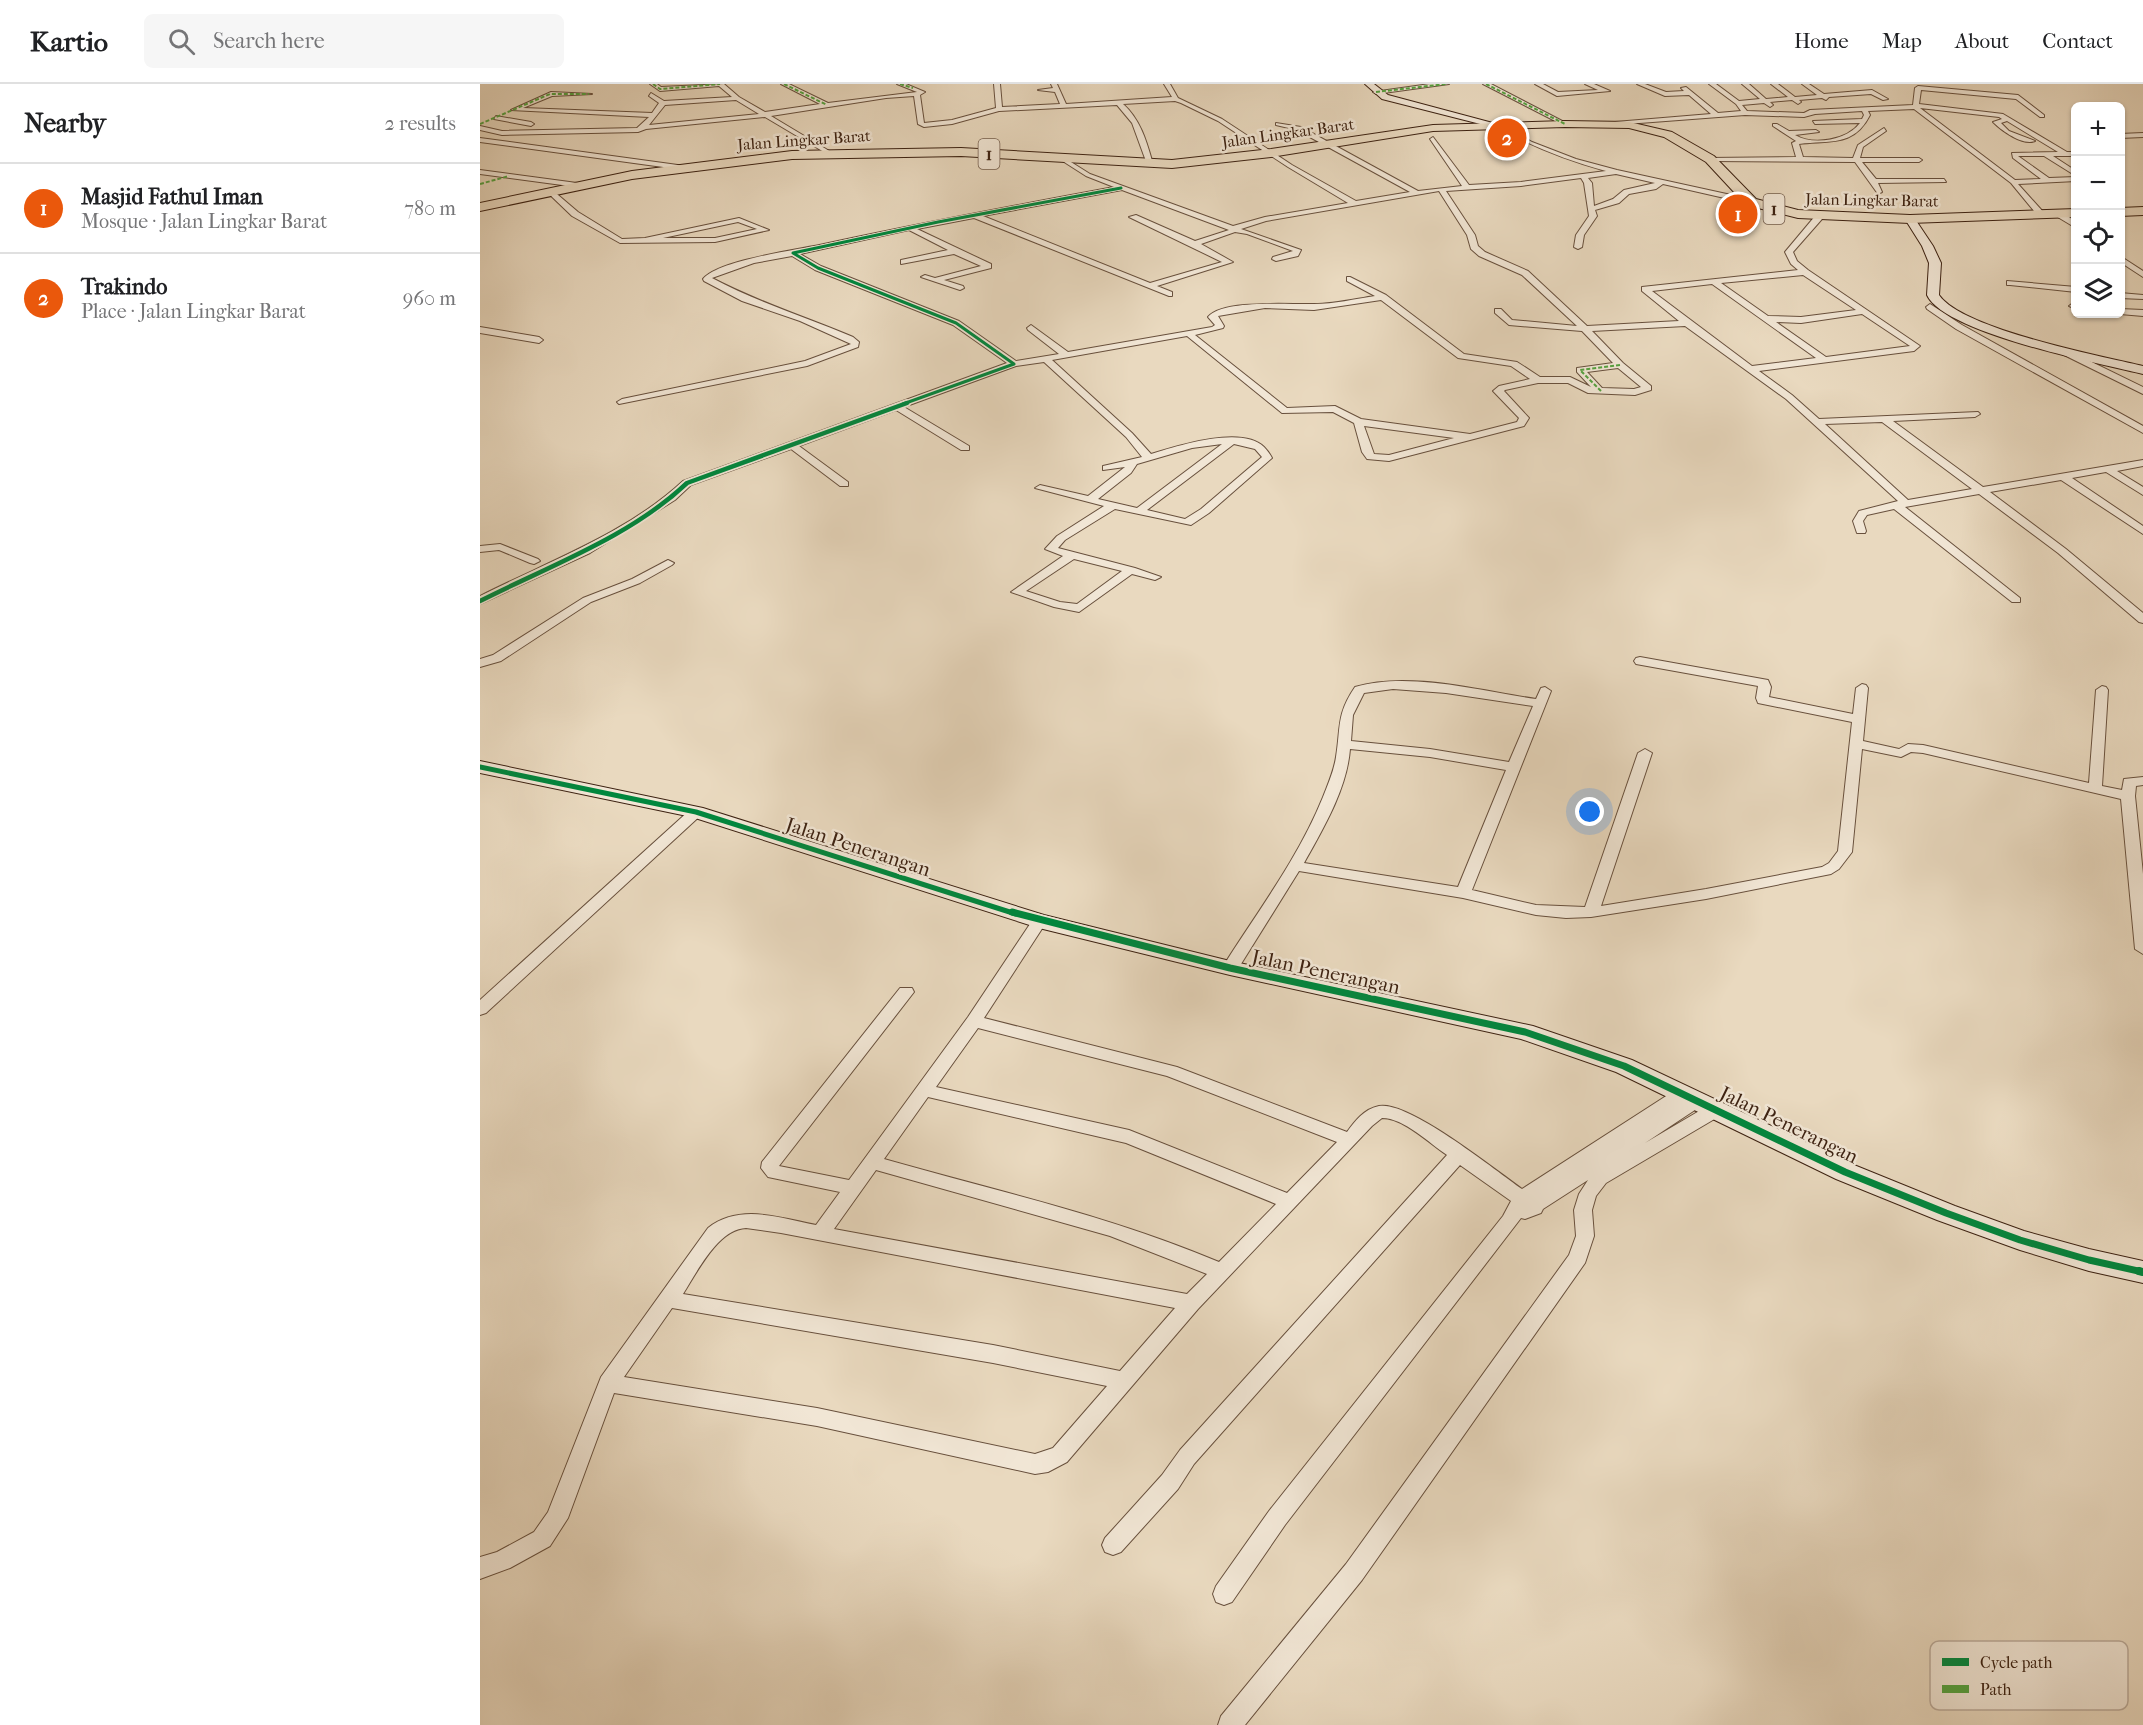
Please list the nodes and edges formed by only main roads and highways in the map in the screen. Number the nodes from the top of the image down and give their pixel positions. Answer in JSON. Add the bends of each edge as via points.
{"nodes":[{"id":1,"x":480,"y":207,"type":"edge"},
{"id":2,"x":2143,"y":211,"type":"edge"},
{"id":3,"x":2125,"y":212,"type":"edge"},
{"id":4,"x":2071,"y":213,"type":"edge"}],
"edges":[{"from":1,"to":4,"type":"highway","name":"Jalan Lingkar Barat","number":"1","via":[[577,186],[773,157],[949,152],[1150,164],[1271,153],[1418,130],[1615,124],[1668,134],[1710,159],[1751,202],[1782,212],[1910,219]]},
{"from":2,"to":3,"type":"highway"}]}
